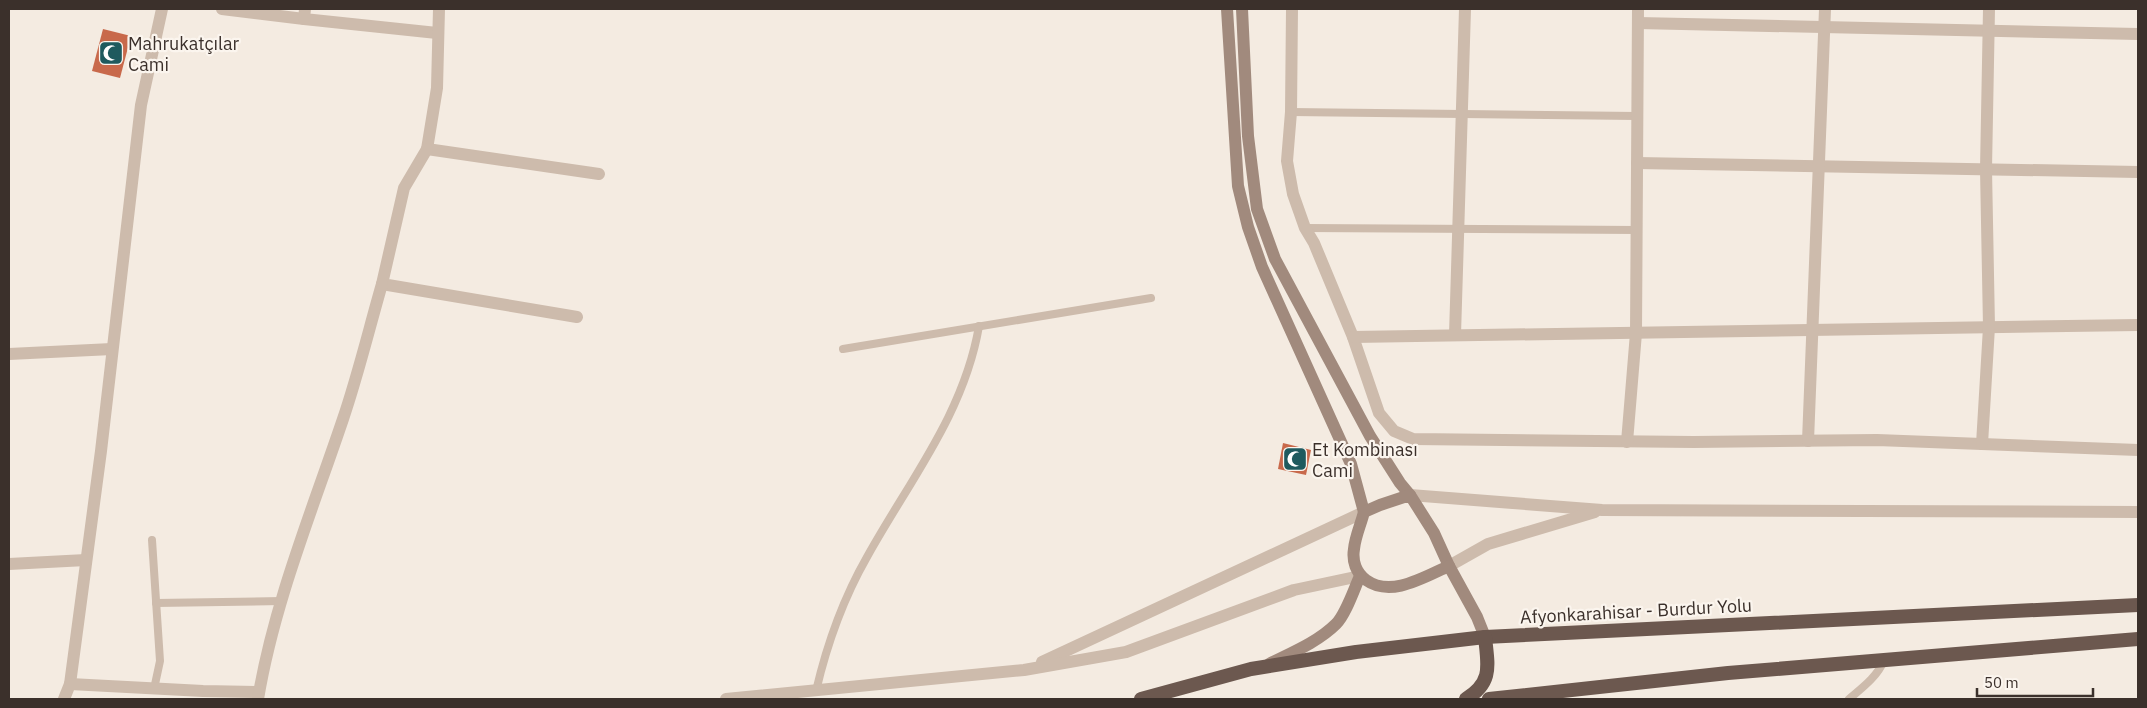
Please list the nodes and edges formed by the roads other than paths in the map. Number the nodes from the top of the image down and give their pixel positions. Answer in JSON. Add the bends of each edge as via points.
{"nodes":[{"id":1,"x":162,"y":9,"type":"edge"},
{"id":2,"x":222,"y":9,"type":"edge"},
{"id":3,"x":439,"y":9,"type":"edge"},
{"id":4,"x":1228,"y":9,"type":"edge"},
{"id":5,"x":1242,"y":9,"type":"edge"},
{"id":6,"x":1292,"y":9,"type":"edge"},
{"id":7,"x":1466,"y":9,"type":"edge"},
{"id":8,"x":1638,"y":9,"type":"edge"},
{"id":9,"x":1825,"y":9,"type":"edge"},
{"id":10,"x":1989,"y":9,"type":"edge"},
{"id":11,"x":305,"y":14,"type":"edge"},
{"id":12,"x":1638,"y":22,"type":"junction"},
{"id":13,"x":1824,"y":27,"type":"junction"},
{"id":14,"x":1988,"y":30,"type":"junction"},
{"id":15,"x":437,"y":33,"type":"junction"},
{"id":16,"x":2138,"y":34,"type":"edge"},
{"id":17,"x":1290,"y":112,"type":"junction"},
{"id":18,"x":1462,"y":114,"type":"junction"},
{"id":19,"x":1637,"y":116,"type":"junction"},
{"id":20,"x":427,"y":149,"type":"junction"},
{"id":21,"x":1637,"y":163,"type":"junction"},
{"id":22,"x":1819,"y":166,"type":"junction"},
{"id":23,"x":1986,"y":169,"type":"junction"},
{"id":24,"x":2138,"y":172,"type":"edge"},
{"id":25,"x":599,"y":174,"type":"dead end"},
{"id":26,"x":1305,"y":228,"type":"junction"},
{"id":27,"x":1459,"y":229,"type":"junction"},
{"id":28,"x":1636,"y":230,"type":"junction"},
{"id":29,"x":382,"y":284,"type":"junction"},
{"id":30,"x":1151,"y":298,"type":"dead end"},
{"id":31,"x":577,"y":317,"type":"dead end"},
{"id":32,"x":2138,"y":325,"type":"edge"},
{"id":33,"x":979,"y":326,"type":"junction"},
{"id":34,"x":1989,"y":327,"type":"junction"},
{"id":35,"x":1813,"y":330,"type":"junction"},
{"id":36,"x":1636,"y":332,"type":"junction"},
{"id":37,"x":1455,"y":335,"type":"junction"},
{"id":38,"x":1353,"y":337,"type":"junction"},
{"id":39,"x":843,"y":348,"type":"dead end"},
{"id":40,"x":112,"y":349,"type":"junction"},
{"id":41,"x":9,"y":354,"type":"edge"},
{"id":42,"x":1808,"y":441,"type":"junction"},
{"id":43,"x":1627,"y":442,"type":"junction"},
{"id":44,"x":1982,"y":444,"type":"junction"},
{"id":45,"x":2138,"y":450,"type":"edge"},
{"id":46,"x":1410,"y":495,"type":"junction"},
{"id":47,"x":1602,"y":510,"type":"junction"},
{"id":48,"x":1364,"y":512,"type":"junction"},
{"id":49,"x":2138,"y":512,"type":"edge"},
{"id":50,"x":152,"y":540,"type":"dead end"},
{"id":51,"x":86,"y":560,"type":"junction"},
{"id":52,"x":9,"y":564,"type":"edge"},
{"id":53,"x":1449,"y":566,"type":"junction"},
{"id":54,"x":1360,"y":576,"type":"junction"},
{"id":55,"x":282,"y":601,"type":"junction"},
{"id":56,"x":156,"y":603,"type":"junction"},
{"id":57,"x":2138,"y":605,"type":"edge"},
{"id":58,"x":1484,"y":637,"type":"junction"},
{"id":59,"x":2138,"y":640,"type":"edge"},
{"id":60,"x":1884,"y":660,"type":"junction"},
{"id":61,"x":1262,"y":667,"type":"junction"},
{"id":62,"x":1024,"y":670,"type":"junction"},
{"id":63,"x":70,"y":684,"type":"junction"},
{"id":64,"x":154,"y":688,"type":"junction"},
{"id":65,"x":816,"y":691,"type":"junction"},
{"id":66,"x":258,"y":696,"type":"edge"},
{"id":67,"x":64,"y":699,"type":"edge"},
{"id":68,"x":726,"y":699,"type":"edge"},
{"id":69,"x":1141,"y":699,"type":"edge"},
{"id":70,"x":1466,"y":699,"type":"edge"},
{"id":71,"x":1489,"y":699,"type":"edge"},
{"id":72,"x":1849,"y":699,"type":"edge"}],
"edges":[{"from":1,"to":40,"type":"street","via":[[141,105]]},
{"from":2,"to":11,"type":"street"},
{"from":3,"to":15,"type":"street"},
{"from":4,"to":48,"type":"main road","via":[[1235,163],[1248,227],[1262,267],[1351,464]]},
{"from":5,"to":46,"type":"main road","via":[[1248,136],[1257,209],[1275,258],[1370,436]]},
{"from":6,"to":17,"type":"street"},
{"from":7,"to":18,"type":"street"},
{"from":8,"to":12,"type":"street"},
{"from":9,"to":13,"type":"street"},
{"from":10,"to":14,"type":"street"},
{"from":11,"to":15,"type":"street"},
{"from":12,"to":13,"type":"street"},
{"from":12,"to":19,"type":"street"},
{"from":13,"to":14,"type":"street"},
{"from":13,"to":22,"type":"street"},
{"from":14,"to":16,"type":"street"},
{"from":14,"to":23,"type":"street"},
{"from":15,"to":20,"type":"street","via":[[437,88]]},
{"from":17,"to":18,"type":"lane"},
{"from":17,"to":26,"type":"street","via":[[1287,161],[1293,194]]},
{"from":18,"to":19,"type":"lane"},
{"from":18,"to":27,"type":"street"},
{"from":19,"to":21,"type":"street"},
{"from":20,"to":25,"type":"street"},
{"from":20,"to":29,"type":"street","via":[[404,188]]},
{"from":21,"to":22,"type":"street"},
{"from":21,"to":28,"type":"street"},
{"from":22,"to":23,"type":"street"},
{"from":22,"to":35,"type":"street"},
{"from":23,"to":24,"type":"street"},
{"from":23,"to":34,"type":"street"},
{"from":26,"to":27,"type":"lane"},
{"from":26,"to":38,"type":"street"},
{"from":27,"to":28,"type":"lane"},
{"from":27,"to":37,"type":"street"},
{"from":28,"to":36,"type":"street"},
{"from":29,"to":31,"type":"street"},
{"from":29,"to":55,"type":"street","via":[[344,416]]},
{"from":30,"to":33,"type":"lane"},
{"from":32,"to":34,"type":"street"},
{"from":33,"to":39,"type":"lane"},
{"from":33,"to":65,"type":"lane","via":[[972,359],[956,403],[922,468],[854,582],[831,636]]},
{"from":34,"to":35,"type":"street"},
{"from":34,"to":44,"type":"street"},
{"from":35,"to":36,"type":"street"},
{"from":35,"to":42,"type":"street"},
{"from":36,"to":37,"type":"street"},
{"from":36,"to":43,"type":"street"},
{"from":37,"to":38,"type":"street"},
{"from":38,"to":43,"type":"street","via":[[1379,413],[1388,426],[1413,440]]},
{"from":40,"to":41,"type":"street"},
{"from":40,"to":51,"type":"street"},
{"from":42,"to":43,"type":"street"},
{"from":42,"to":44,"type":"street"},
{"from":44,"to":45,"type":"street"},
{"from":46,"to":47,"type":"street"},
{"from":46,"to":48,"type":"main road"},
{"from":46,"to":53,"type":"main road","via":[[1434,533]]},
{"from":47,"to":49,"type":"street"},
{"from":47,"to":53,"type":"street","via":[[1488,544]]},
{"from":48,"to":54,"type":"main road","via":[[1354,549],[1354,563]]},
{"from":48,"to":62,"type":"street"},
{"from":50,"to":56,"type":"lane"},
{"from":51,"to":52,"type":"street"},
{"from":51,"to":63,"type":"street"},
{"from":53,"to":54,"type":"main road","via":[[1401,586],[1373,585]]},
{"from":53,"to":58,"type":"main road","via":[[1477,617]]},
{"from":54,"to":61,"type":"main road","via":[[1337,624],[1310,643]]},
{"from":54,"to":62,"type":"street","via":[[1294,590],[1126,652]]},
{"from":55,"to":56,"type":"lane"},
{"from":55,"to":66,"type":"street"},
{"from":56,"to":64,"type":"lane","via":[[160,661]]},
{"from":57,"to":58,"type":"highway","name":"Afyonkarahisar - Burdur Yolu"},
{"from":58,"to":61,"type":"highway","name":"Afyonkarahisar - Burdur Yolu"},
{"from":58,"to":70,"type":"highway","via":[[1487,674],[1477,692]]},
{"from":59,"to":60,"type":"highway"},
{"from":60,"to":71,"type":"highway"},
{"from":60,"to":72,"type":"lane","via":[[1882,667]]},
{"from":61,"to":69,"type":"highway","name":"Afyonkarahisar - Burdur Yolu"},
{"from":62,"to":65,"type":"street"},
{"from":63,"to":64,"type":"street"},
{"from":63,"to":67,"type":"street"},
{"from":64,"to":66,"type":"street"},
{"from":65,"to":68,"type":"street"}]}
